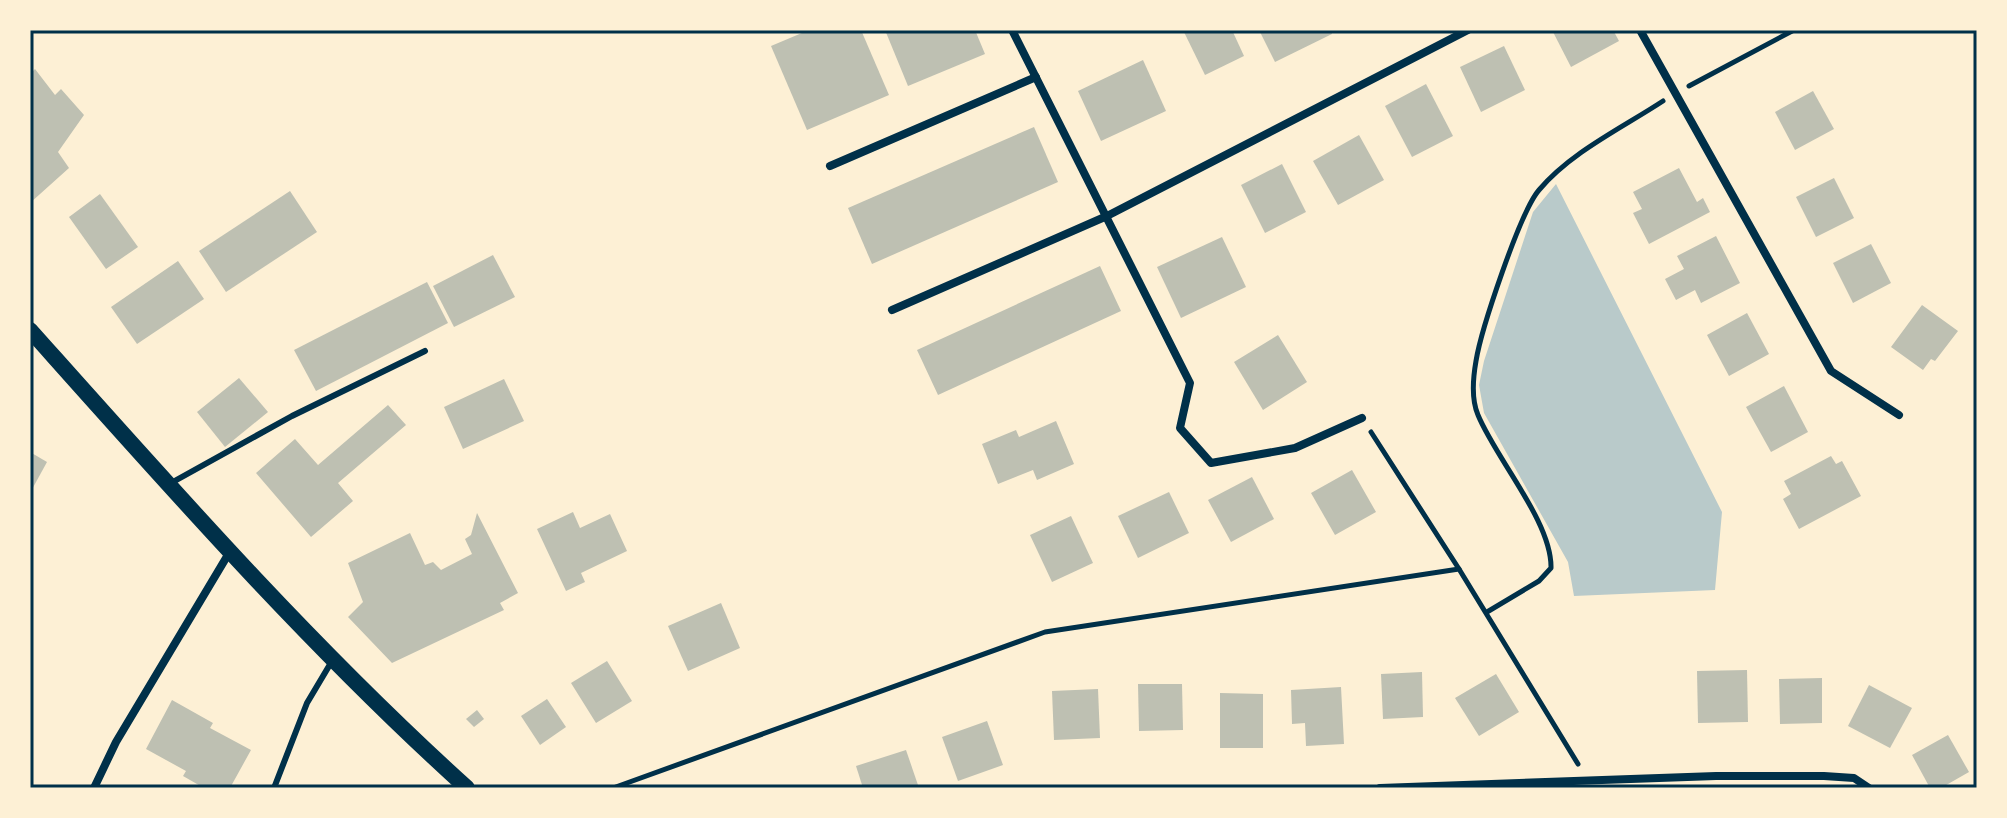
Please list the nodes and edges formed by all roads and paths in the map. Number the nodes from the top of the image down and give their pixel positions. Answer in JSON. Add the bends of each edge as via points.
{"nodes":[{"id":1,"x":1012,"y":30,"type":"edge"},
{"id":2,"x":1468,"y":30,"type":"edge"},
{"id":3,"x":1640,"y":30,"type":"edge"},
{"id":4,"x":1794,"y":30,"type":"edge"},
{"id":5,"x":1036,"y":77,"type":"junction"},
{"id":6,"x":1676,"y":93,"type":"junction"},
{"id":7,"x":830,"y":166,"type":"dead end"},
{"id":8,"x":1107,"y":216,"type":"junction"},
{"id":9,"x":892,"y":310,"type":"dead end"},
{"id":10,"x":30,"y":330,"type":"edge"},
{"id":11,"x":425,"y":351,"type":"dead end"},
{"id":12,"x":1899,"y":415,"type":"dead end"},
{"id":13,"x":1362,"y":418,"type":"joint"},
{"id":14,"x":168,"y":484,"type":"junction"},
{"id":15,"x":229,"y":553,"type":"junction"},
{"id":16,"x":1459,"y":569,"type":"junction"},
{"id":17,"x":1487,"y":613,"type":"junction"},
{"id":18,"x":332,"y":661,"type":"junction"},
{"id":19,"x":1587,"y":779,"type":"junction"},
{"id":20,"x":1520,"y":785,"type":"edge"},
{"id":21,"x":94,"y":788,"type":"edge"},
{"id":22,"x":274,"y":788,"type":"edge"},
{"id":23,"x":467,"y":788,"type":"edge"},
{"id":24,"x":613,"y":788,"type":"edge"},
{"id":25,"x":1380,"y":788,"type":"edge"},
{"id":26,"x":1869,"y":788,"type":"edge"}],
"edges":[{"from":1,"to":5,"type":"street"},
{"from":2,"to":8,"type":"street"},
{"from":3,"to":6,"type":"street"},
{"from":4,"to":6,"type":"path"},
{"from":5,"to":7,"type":"street"},
{"from":5,"to":8,"type":"street"},
{"from":6,"to":12,"type":"street","via":[[1831,371]]},
{"from":6,"to":17,"type":"path","via":[[1562,168],[1538,190],[1525,212],[1482,338],[1473,385],[1477,413],[1547,538],[1551,568]]},
{"from":8,"to":9,"type":"street"},
{"from":8,"to":13,"type":"street","via":[[1190,383],[1180,428],[1211,463],[1295,448]]},
{"from":10,"to":14,"type":"main road"},
{"from":11,"to":14,"type":"lane"},
{"from":13,"to":16,"type":"path"},
{"from":14,"to":15,"type":"main road"},
{"from":15,"to":18,"type":"main road"},
{"from":15,"to":21,"type":"street"},
{"from":16,"to":17,"type":"path"},
{"from":16,"to":24,"type":"path","via":[[1045,632]]},
{"from":17,"to":19,"type":"path"},
{"from":18,"to":22,"type":"lane","via":[[307,703]]},
{"from":18,"to":23,"type":"main road"},
{"from":19,"to":20,"type":"street"},
{"from":19,"to":26,"type":"street","via":[[1824,776],[1854,778]]},
{"from":20,"to":25,"type":"street"}]}
